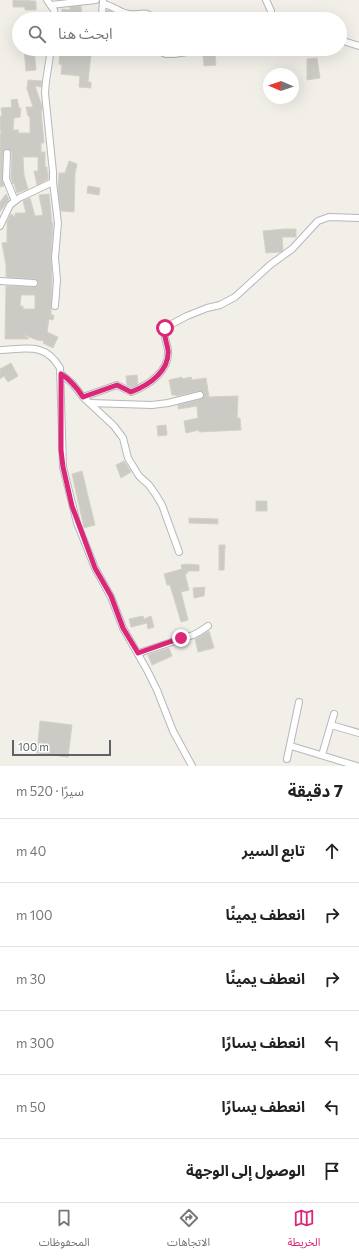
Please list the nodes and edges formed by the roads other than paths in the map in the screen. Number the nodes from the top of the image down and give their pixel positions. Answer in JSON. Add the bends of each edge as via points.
{"nodes":[{"id":1,"x":96,"y":0,"type":"edge"},
{"id":2,"x":266,"y":0,"type":"edge"},
{"id":3,"x":103,"y":2,"type":"edge"},
{"id":4,"x":49,"y":3,"type":"edge"},
{"id":5,"x":54,"y":12,"type":"edge"},
{"id":6,"x":101,"y":12,"type":"edge"},
{"id":7,"x":125,"y":12,"type":"edge"},
{"id":8,"x":270,"y":12,"type":"edge"},
{"id":9,"x":347,"y":42,"type":"edge"},
{"id":10,"x":359,"y":46,"type":"edge"},
{"id":11,"x":50,"y":56,"type":"edge"},
{"id":12,"x":7,"y":153,"type":"dead end"},
{"id":13,"x":0,"y":176,"type":"edge"},
{"id":14,"x":6,"y":179,"type":"junction"},
{"id":15,"x":53,"y":182,"type":"junction"},
{"id":16,"x":15,"y":201,"type":"junction"},
{"id":17,"x":359,"y":218,"type":"edge"},
{"id":18,"x":0,"y":226,"type":"edge"},
{"id":19,"x":0,"y":281,"type":"edge"},
{"id":20,"x":34,"y":283,"type":"dead end"},
{"id":21,"x":55,"y":306,"type":"dead end"},
{"id":22,"x":0,"y":350,"type":"edge"},
{"id":23,"x":61,"y":374,"type":"junction"},
{"id":24,"x":200,"y":395,"type":"dead end"},
{"id":25,"x":83,"y":397,"type":"junction"},
{"id":26,"x":90,"y":403,"type":"junction"},
{"id":27,"x":179,"y":552,"type":"dead end"},
{"id":28,"x":208,"y":626,"type":"dead end"},
{"id":29,"x":138,"y":653,"type":"junction"},
{"id":30,"x":299,"y":702,"type":"dead end"},
{"id":31,"x":334,"y":714,"type":"dead end"},
{"id":32,"x":331,"y":725,"type":"junction"},
{"id":33,"x":359,"y":733,"type":"edge"},
{"id":34,"x":291,"y":746,"type":"junction"},
{"id":35,"x":322,"y":755,"type":"junction"},
{"id":36,"x":287,"y":759,"type":"dead end"},
{"id":37,"x":192,"y":766,"type":"edge"},
{"id":38,"x":357,"y":766,"type":"edge"}],
"edges":[{"from":1,"to":4,"type":"street"},
{"from":2,"to":8,"type":"street"},
{"from":3,"to":6,"type":"street"},
{"from":3,"to":7,"type":"street"},
{"from":4,"to":5,"type":"street"},
{"from":9,"to":10,"type":"street"},
{"from":11,"to":15,"type":"street","via":[[45,92]]},
{"from":12,"to":14,"type":"street"},
{"from":13,"to":14,"type":"street"},
{"from":14,"to":16,"type":"street"},
{"from":15,"to":16,"type":"street"},
{"from":15,"to":21,"type":"street","via":[[58,223]]},
{"from":16,"to":18,"type":"street","via":[[10,205]]},
{"from":17,"to":25,"type":"street","via":[[330,217],[318,221],[292,249],[235,297],[165,328],[168,350],[164,370],[141,388],[131,392],[117,385]]},
{"from":19,"to":20,"type":"street"},
{"from":22,"to":23,"type":"street","via":[[40,350],[51,356],[60,368]]},
{"from":23,"to":25,"type":"street"},
{"from":23,"to":29,"type":"street","via":[[61,450],[72,506],[95,568],[111,596],[123,628]]},
{"from":24,"to":26,"type":"street","via":[[152,405]]},
{"from":25,"to":26,"type":"street"},
{"from":26,"to":27,"type":"street","via":[[123,438],[128,458],[162,505]]},
{"from":28,"to":29,"type":"street","via":[[193,635]]},
{"from":29,"to":37,"type":"street","via":[[157,690],[173,731]]},
{"from":30,"to":34,"type":"street"},
{"from":31,"to":32,"type":"street"},
{"from":32,"to":33,"type":"street"},
{"from":32,"to":35,"type":"street"},
{"from":34,"to":35,"type":"street"},
{"from":34,"to":36,"type":"street"},
{"from":35,"to":38,"type":"street"}]}
